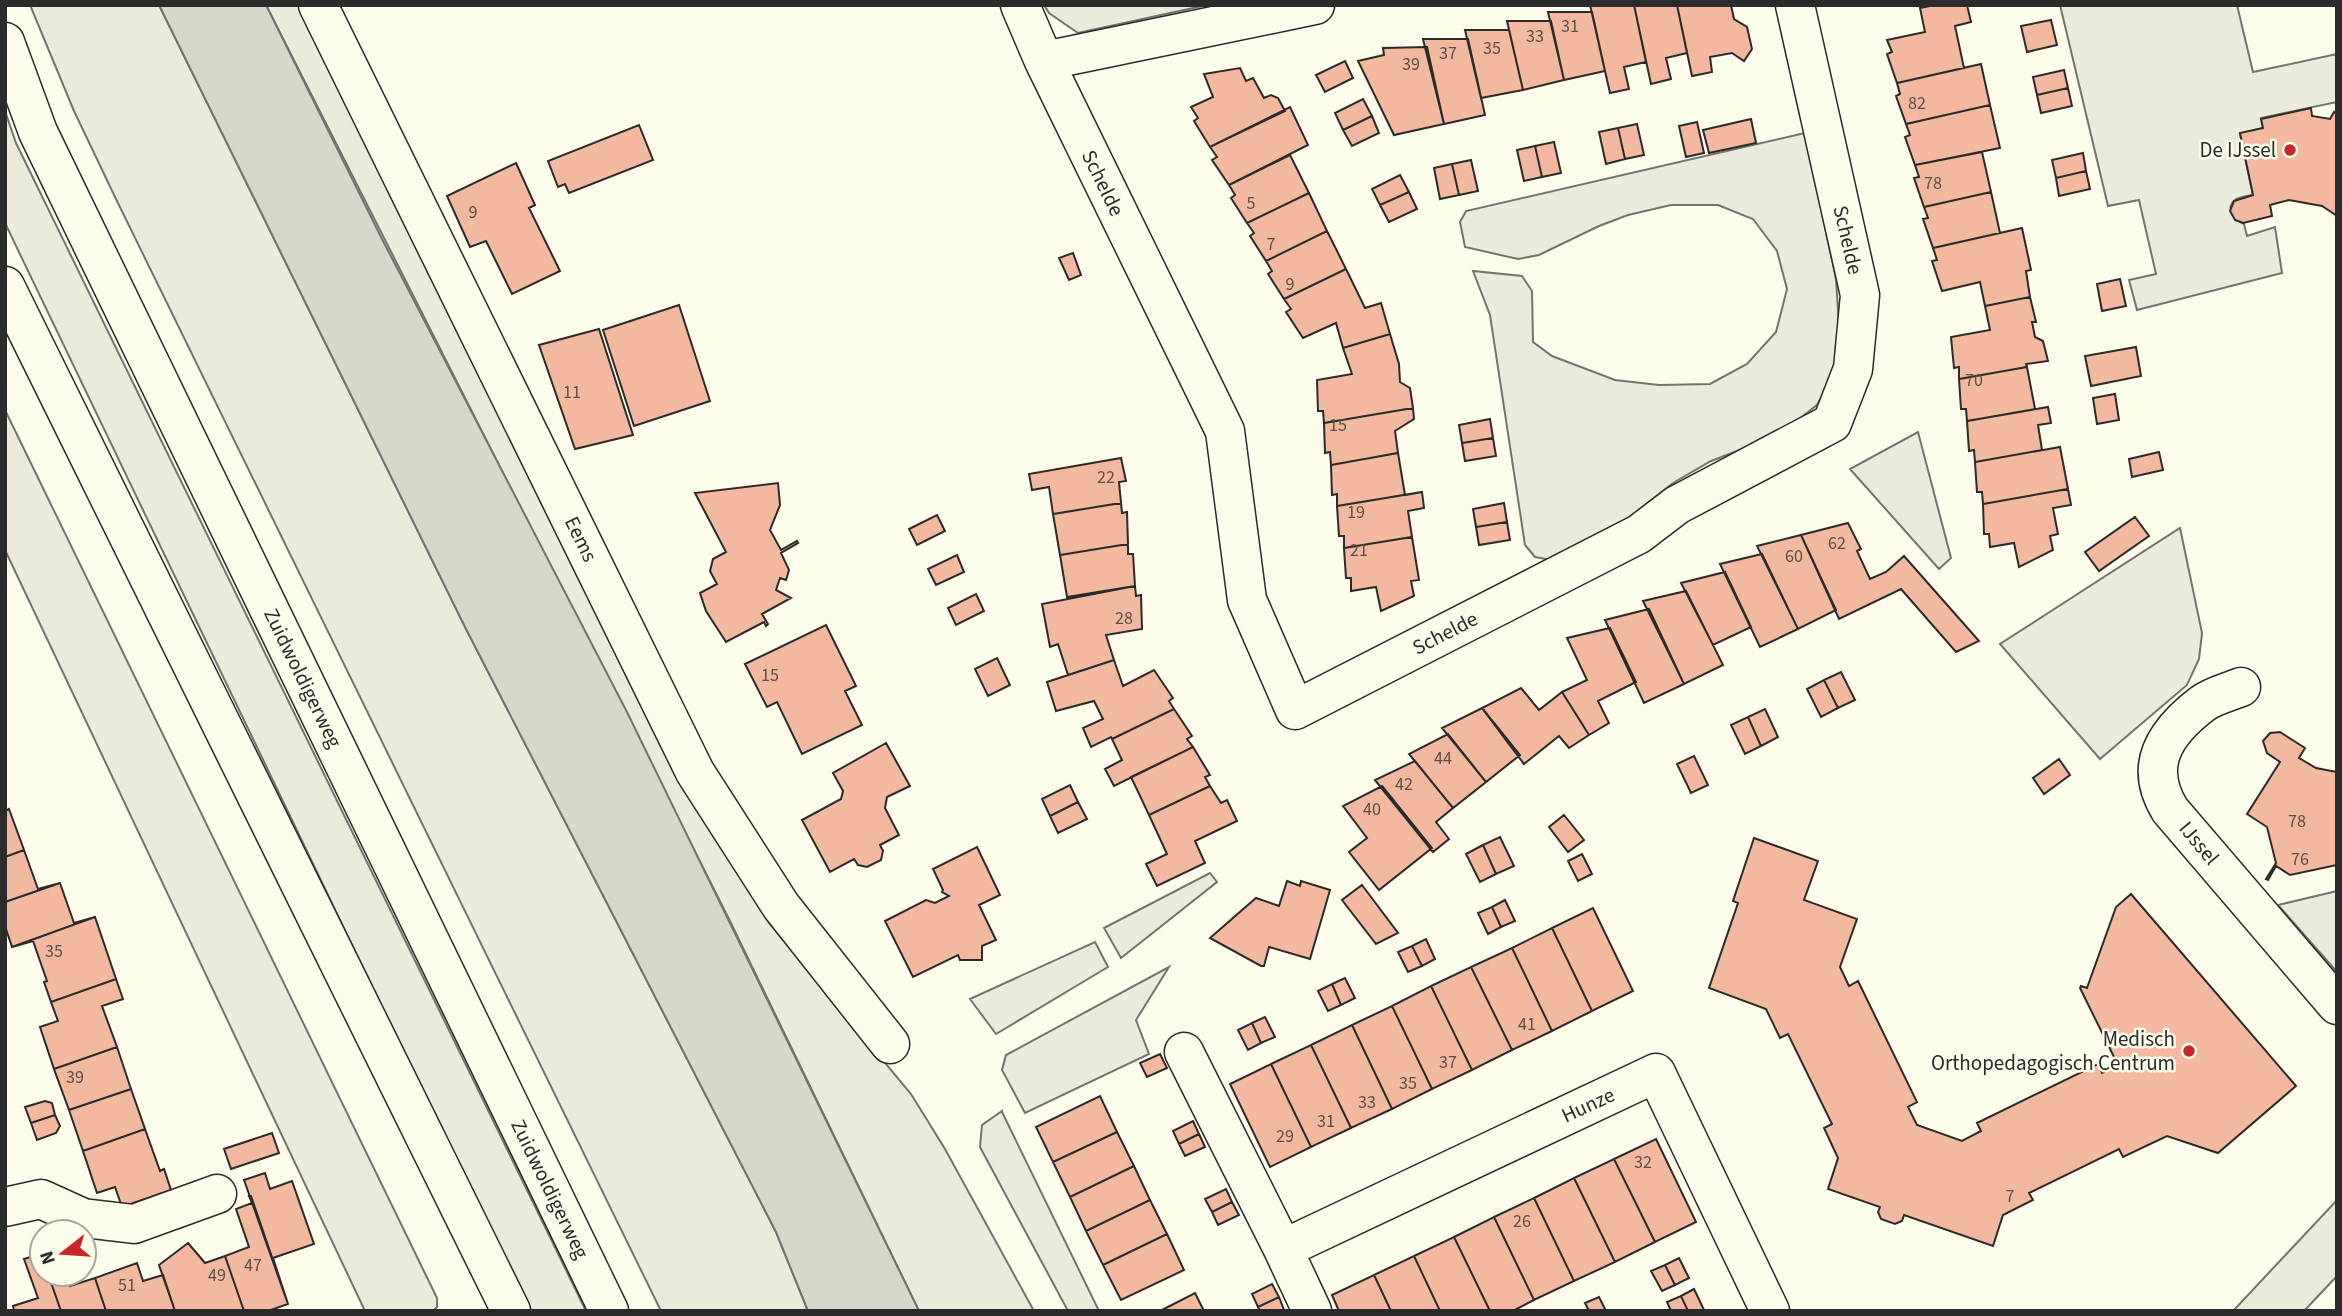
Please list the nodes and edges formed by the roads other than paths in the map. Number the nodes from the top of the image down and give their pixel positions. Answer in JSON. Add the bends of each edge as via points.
{"nodes":[{"id":1,"x":318,"y":5,"type":"edge"},
{"id":2,"x":1020,"y":5,"type":"edge"},
{"id":3,"x":1315,"y":5,"type":"edge"},
{"id":4,"x":1794,"y":5,"type":"edge"},
{"id":5,"x":5,"y":42,"type":"edge"},
{"id":6,"x":1044,"y":61,"type":"junction"},
{"id":7,"x":5,"y":286,"type":"edge"},
{"id":8,"x":2241,"y":687,"type":"dead end"},
{"id":9,"x":2337,"y":1005,"type":"edge"},
{"id":10,"x":890,"y":1044,"type":"dead end"},
{"id":11,"x":1184,"y":1052,"type":"dead end"},
{"id":12,"x":217,"y":1194,"type":"dead end"},
{"id":13,"x":5,"y":1207,"type":"edge"},
{"id":14,"x":1283,"y":1249,"type":"junction"},
{"id":15,"x":510,"y":1311,"type":"edge"},
{"id":16,"x":609,"y":1311,"type":"edge"},
{"id":17,"x":1312,"y":1311,"type":"edge"},
{"id":18,"x":1770,"y":1311,"type":"edge"}],
"edges":[{"from":1,"to":10,"type":"street","name":"Eems","via":[[695,772],[781,906]]},
{"from":2,"to":6,"type":"street","name":"Schelde"},
{"from":3,"to":6,"type":"street"},
{"from":4,"to":6,"type":"street","name":"Schelde","via":[[1860,295],[1853,369],[1832,424],[1677,505],[1639,534],[1295,710],[1247,600],[1225,431]]},
{"from":5,"to":16,"type":"street","name":"Zuidwoldigerweg","via":[[44,144]]},
{"from":7,"to":15,"type":"street"},
{"from":8,"to":9,"type":"street","name":"IJssel","via":[[2203,703],[2176,729],[2162,748],[2157,784],[2170,810]]},
{"from":11,"to":14,"type":"street"},
{"from":12,"to":13,"type":"street","via":[[134,1224],[83,1218],[41,1199]]},
{"from":14,"to":17,"type":"street"},
{"from":14,"to":18,"type":"street","name":"Hunze","via":[[1656,1073]]}]}
